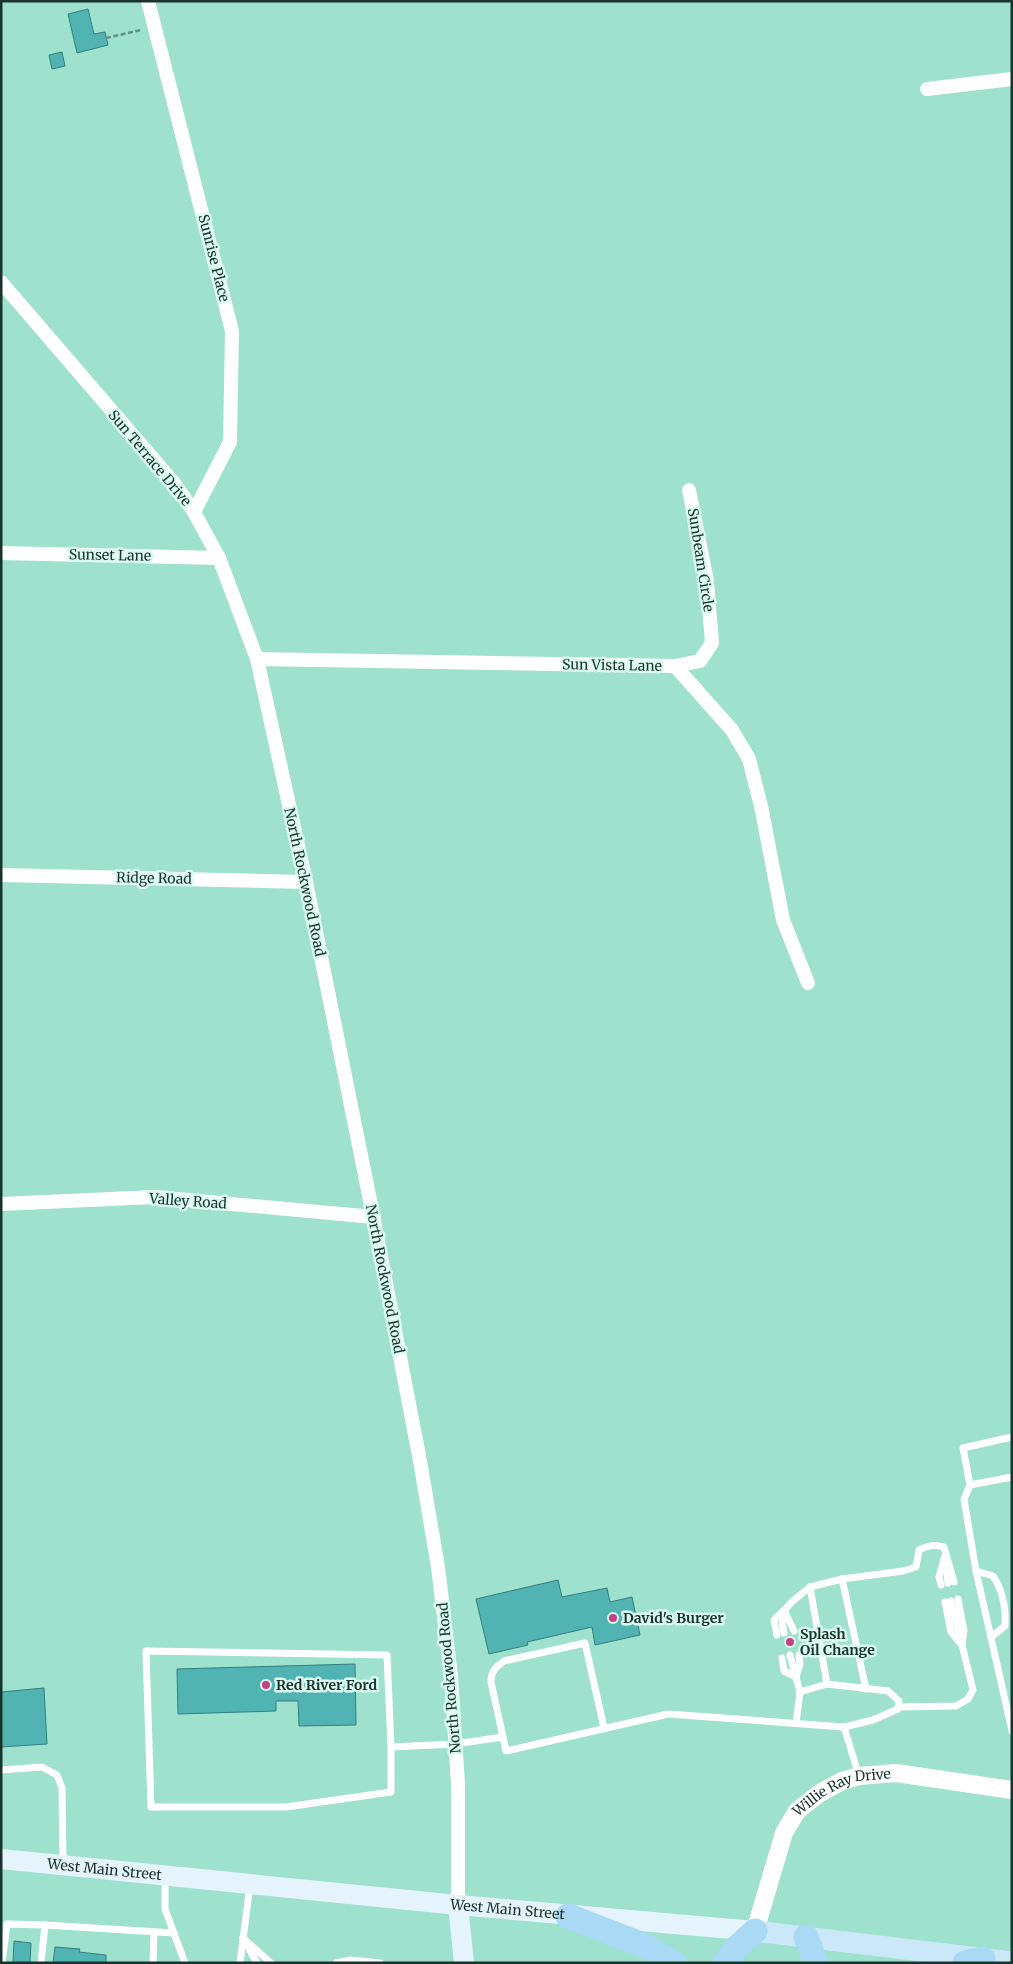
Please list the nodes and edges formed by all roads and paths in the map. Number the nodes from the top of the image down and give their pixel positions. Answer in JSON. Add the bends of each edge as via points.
{"nodes":[{"id":1,"x":148,"y":1,"type":"edge"},
{"id":2,"x":155,"y":26,"type":"junction"},
{"id":3,"x":106,"y":38,"type":"dead end"},
{"id":4,"x":1012,"y":79,"type":"edge"},
{"id":5,"x":927,"y":89,"type":"dead end"},
{"id":6,"x":1,"y":282,"type":"edge"},
{"id":7,"x":689,"y":490,"type":"dead end"},
{"id":8,"x":194,"y":512,"type":"junction"},
{"id":9,"x":1,"y":553,"type":"edge"},
{"id":10,"x":218,"y":558,"type":"junction"},
{"id":11,"x":257,"y":659,"type":"junction"},
{"id":12,"x":675,"y":666,"type":"junction"},
{"id":13,"x":1,"y":875,"type":"edge"},
{"id":14,"x":306,"y":882,"type":"junction"},
{"id":15,"x":808,"y":983,"type":"dead end"},
{"id":16,"x":1,"y":1204,"type":"edge"},
{"id":17,"x":374,"y":1217,"type":"junction"},
{"id":18,"x":1012,"y":1438,"type":"edge"},
{"id":19,"x":1012,"y":1477,"type":"edge"},
{"id":20,"x":970,"y":1485,"type":"junction"},
{"id":21,"x":945,"y":1556,"type":"junction"},
{"id":22,"x":976,"y":1571,"type":"junction"},
{"id":23,"x":842,"y":1579,"type":"junction"},
{"id":24,"x":810,"y":1587,"type":"junction"},
{"id":25,"x":784,"y":1610,"type":"junction"},
{"id":26,"x":794,"y":1631,"type":"dead end"},
{"id":27,"x":780,"y":1634,"type":"dead end"},
{"id":28,"x":991,"y":1637,"type":"junction"},
{"id":29,"x":962,"y":1645,"type":"junction"},
{"id":30,"x":790,"y":1655,"type":"dead end"},
{"id":31,"x":799,"y":1655,"type":"dead end"},
{"id":32,"x":782,"y":1658,"type":"dead end"},
{"id":33,"x":796,"y":1678,"type":"junction"},
{"id":34,"x":827,"y":1684,"type":"junction"},
{"id":35,"x":866,"y":1689,"type":"junction"},
{"id":36,"x":800,"y":1692,"type":"junction"},
{"id":37,"x":1009,"y":1705,"type":"edge"},
{"id":38,"x":898,"y":1707,"type":"junction"},
{"id":39,"x":796,"y":1723,"type":"junction"},
{"id":40,"x":844,"y":1727,"type":"junction"},
{"id":41,"x":604,"y":1728,"type":"junction"},
{"id":42,"x":1012,"y":1732,"type":"edge"},
{"id":43,"x":504,"y":1737,"type":"junction"},
{"id":44,"x":456,"y":1744,"type":"junction"},
{"id":45,"x":391,"y":1746,"type":"junction"},
{"id":46,"x":1,"y":1770,"type":"edge"},
{"id":47,"x":860,"y":1776,"type":"junction"},
{"id":48,"x":1012,"y":1790,"type":"edge"},
{"id":49,"x":1,"y":1859,"type":"edge"},
{"id":50,"x":63,"y":1865,"type":"junction"},
{"id":51,"x":164,"y":1876,"type":"junction"},
{"id":52,"x":250,"y":1884,"type":"junction"},
{"id":53,"x":458,"y":1906,"type":"junction"},
{"id":54,"x":568,"y":1916,"type":"junction"},
{"id":55,"x":45,"y":1925,"type":"junction"},
{"id":56,"x":755,"y":1931,"type":"junction"},
{"id":57,"x":154,"y":1932,"type":"junction"},
{"id":58,"x":174,"y":1933,"type":"junction"},
{"id":59,"x":806,"y":1937,"type":"junction"},
{"id":60,"x":243,"y":1938,"type":"junction"},
{"id":61,"x":974,"y":1961,"type":"edge"},
{"id":62,"x":1012,"y":1962,"type":"edge"},
{"id":63,"x":2,"y":1963,"type":"edge"},
{"id":64,"x":41,"y":1963,"type":"edge"},
{"id":65,"x":153,"y":1963,"type":"edge"},
{"id":66,"x":185,"y":1963,"type":"edge"},
{"id":67,"x":240,"y":1963,"type":"edge"},
{"id":68,"x":257,"y":1963,"type":"edge"},
{"id":69,"x":271,"y":1963,"type":"edge"},
{"id":70,"x":336,"y":1963,"type":"edge"},
{"id":71,"x":378,"y":1963,"type":"edge"},
{"id":72,"x":464,"y":1963,"type":"edge"},
{"id":73,"x":674,"y":1963,"type":"edge"},
{"id":74,"x":724,"y":1963,"type":"edge"},
{"id":75,"x":816,"y":1963,"type":"edge"}],
"edges":[{"from":1,"to":2,"type":"street","name":"Sunrise Place"},
{"from":2,"to":3,"type":"path"},
{"from":2,"to":8,"type":"street","name":"Sunrise Place","via":[[232,331],[230,442]]},
{"from":4,"to":5,"type":"street"},
{"from":6,"to":8,"type":"street","name":"Sun Terrace Drive","via":[[174,483]]},
{"from":7,"to":12,"type":"street","name":"Sunbeam Circle","via":[[707,581],[712,643],[700,661]]},
{"from":8,"to":10,"type":"street","name":"Sun Terrace Drive"},
{"from":9,"to":10,"type":"street","name":"Sunset Lane"},
{"from":10,"to":11,"type":"street","name":"Sun Terrace Drive"},
{"from":11,"to":12,"type":"street","name":"Sun Vista Lane"},
{"from":11,"to":14,"type":"street","name":"North Rockwood Road"},
{"from":12,"to":15,"type":"street","name":"Sun Vista Lane","via":[[732,730],[750,759],[784,920]]},
{"from":13,"to":14,"type":"street","name":"Ridge Road"},
{"from":14,"to":17,"type":"street","name":"North Rockwood Road"},
{"from":16,"to":17,"type":"street","name":"Valley Road","via":[[155,1197]]},
{"from":17,"to":44,"type":"street","name":"North Rockwood Road","via":[[438,1567]]},
{"from":18,"to":20,"type":"lane","via":[[963,1448]]},
{"from":19,"to":20,"type":"lane"},
{"from":20,"to":22,"type":"lane","via":[[964,1499]]},
{"from":21,"to":21,"type":"lane","via":[[939,1577],[948,1583],[953,1573]]},
{"from":21,"to":23,"type":"lane","via":[[944,1547],[927,1546],[919,1550],[916,1567],[903,1572]]},
{"from":22,"to":28,"type":"lane"},
{"from":22,"to":28,"type":"lane","via":[[993,1576],[1003,1597],[1005,1626]]},
{"from":23,"to":24,"type":"lane"},
{"from":23,"to":35,"type":"lane"},
{"from":24,"to":25,"type":"lane"},
{"from":24,"to":34,"type":"lane"},
{"from":25,"to":26,"type":"lane"},
{"from":25,"to":27,"type":"lane"},
{"from":28,"to":37,"type":"lane"},
{"from":29,"to":29,"type":"lane","via":[[964,1631],[951,1600],[952,1632]]},
{"from":29,"to":38,"type":"lane","via":[[973,1690],[968,1699],[956,1706]]},
{"from":30,"to":33,"type":"lane"},
{"from":31,"to":33,"type":"lane"},
{"from":32,"to":33,"type":"lane","via":[[784,1672]]},
{"from":33,"to":36,"type":"lane"},
{"from":34,"to":35,"type":"lane"},
{"from":34,"to":36,"type":"lane"},
{"from":35,"to":38,"type":"lane","via":[[888,1691],[899,1701]]},
{"from":36,"to":39,"type":"lane"},
{"from":37,"to":42,"type":"lane"},
{"from":38,"to":40,"type":"lane","via":[[874,1720]]},
{"from":39,"to":40,"type":"lane"},
{"from":39,"to":41,"type":"lane","via":[[668,1714]]},
{"from":40,"to":47,"type":"lane"},
{"from":41,"to":43,"type":"lane","via":[[506,1751]]},
{"from":41,"to":43,"type":"lane","via":[[585,1643],[504,1661],[496,1667],[491,1673],[491,1682]]},
{"from":43,"to":44,"type":"lane"},
{"from":44,"to":45,"type":"lane"},
{"from":44,"to":53,"type":"street","name":"North Rockwood Road"},
{"from":45,"to":45,"type":"lane","via":[[387,1655],[146,1651],[151,1807],[286,1806],[391,1792]]},
{"from":46,"to":50,"type":"lane","via":[[42,1767],[57,1775],[62,1788]]},
{"from":47,"to":48,"type":"street","name":"Willie Ray Drive","via":[[896,1773]]},
{"from":47,"to":56,"type":"street","name":"Willie Ray Drive","via":[[820,1793],[797,1811],[784,1833]]},
{"from":49,"to":50,"type":"main road","name":"West Main Street"},
{"from":50,"to":51,"type":"main road","name":"West Main Street"},
{"from":51,"to":52,"type":"main road","name":"West Main Street"},
{"from":51,"to":58,"type":"lane","via":[[165,1909]]},
{"from":52,"to":53,"type":"main road","name":"West Main Street"},
{"from":52,"to":60,"type":"lane"},
{"from":53,"to":54,"type":"main road","name":"West Main Street"},
{"from":53,"to":72,"type":"main road"},
{"from":54,"to":56,"type":"main road","name":"West Main Street"},
{"from":54,"to":73,"type":"highway","via":[[642,1945]]},
{"from":55,"to":57,"type":"lane"},
{"from":55,"to":63,"type":"lane","via":[[7,1924]]},
{"from":55,"to":64,"type":"lane"},
{"from":56,"to":59,"type":"main road","name":"West Main Street"},
{"from":56,"to":74,"type":"highway"},
{"from":57,"to":58,"type":"lane"},
{"from":57,"to":65,"type":"lane"},
{"from":58,"to":66,"type":"lane"},
{"from":59,"to":61,"type":"main road","name":"West Main Street"},
{"from":59,"to":75,"type":"highway"},
{"from":60,"to":67,"type":"lane"},
{"from":60,"to":68,"type":"lane"},
{"from":60,"to":69,"type":"lane"},
{"from":61,"to":62,"type":"main road","name":"West Main Street"},
{"from":70,"to":71,"type":"lane","via":[[351,1960]]}]}
